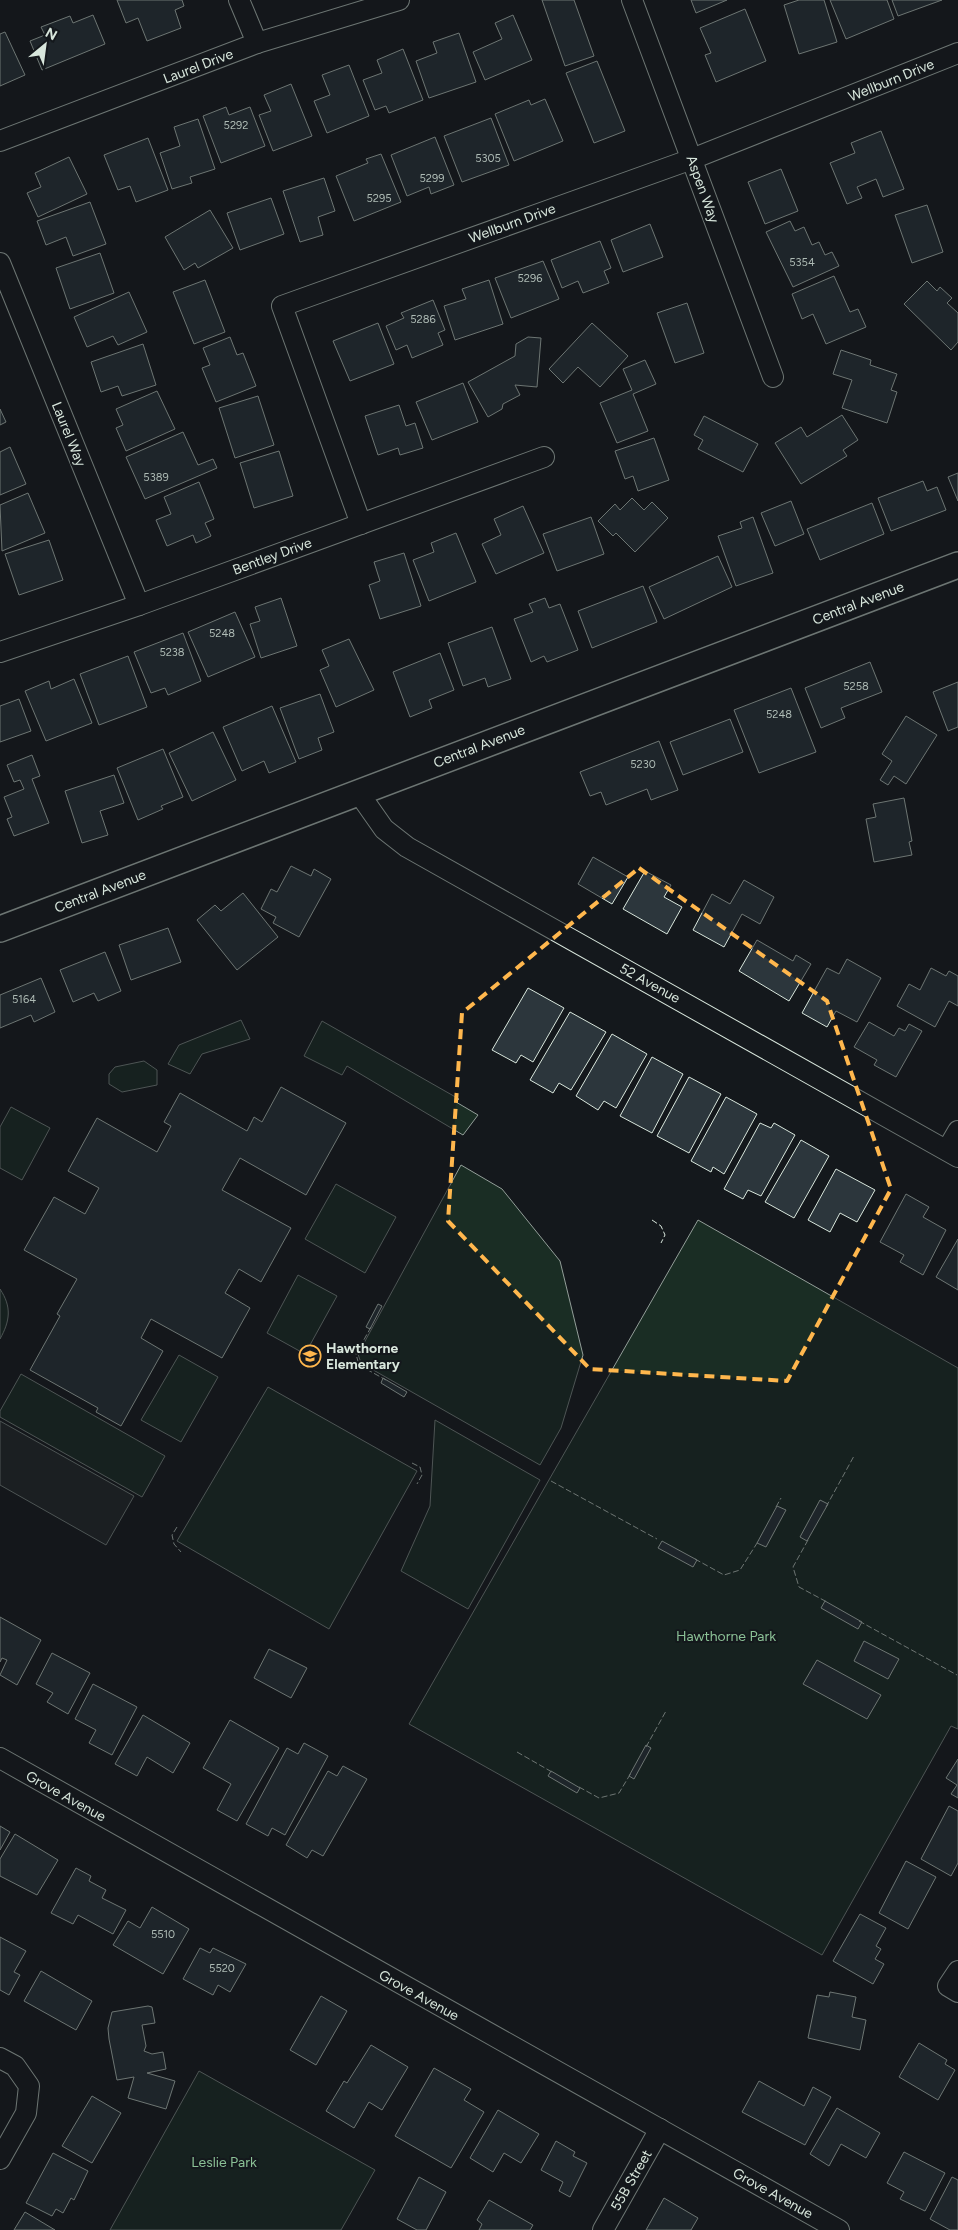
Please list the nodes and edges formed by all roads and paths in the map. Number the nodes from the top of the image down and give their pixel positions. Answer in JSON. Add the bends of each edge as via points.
{"nodes":[{"id":1,"x":239,"y":0,"type":"edge"},
{"id":2,"x":399,"y":0,"type":"edge"},
{"id":3,"x":632,"y":0,"type":"edge"},
{"id":4,"x":256,"y":43,"type":"junction"},
{"id":5,"x":957,"y":55,"type":"edge"},
{"id":6,"x":0,"y":141,"type":"edge"},
{"id":7,"x":692,"y":159,"type":"junction"},
{"id":8,"x":0,"y":263,"type":"edge"},
{"id":9,"x":774,"y":378,"type":"dead end"},
{"id":10,"x":544,"y":458,"type":"dead end"},
{"id":11,"x":361,"y":524,"type":"junction"},
{"id":12,"x":958,"y":565,"type":"edge"},
{"id":13,"x":139,"y":605,"type":"junction"},
{"id":14,"x":0,"y":652,"type":"edge"},
{"id":15,"x":358,"y":792,"type":"junction"},
{"id":16,"x":0,"y":929,"type":"edge"},
{"id":17,"x":958,"y":1131,"type":"edge"},
{"id":18,"x":952,"y":1154,"type":"edge"},
{"id":19,"x":0,"y":1758,"type":"edge"},
{"id":20,"x":0,"y":2058,"type":"edge"},
{"id":21,"x":660,"y":2129,"type":"junction"},
{"id":22,"x":0,"y":2159,"type":"edge"},
{"id":23,"x":602,"y":2230,"type":"edge"},
{"id":24,"x":839,"y":2230,"type":"edge"}],
"edges":[{"from":1,"to":4,"type":"street"},
{"from":2,"to":4,"type":"street","name":"Laurel Drive"},
{"from":3,"to":7,"type":"street","name":"Aspen Way"},
{"from":4,"to":6,"type":"street","name":"Laurel Drive"},
{"from":5,"to":7,"type":"street","name":"Wellburn Drive"},
{"from":7,"to":9,"type":"street","name":"Aspen Way"},
{"from":7,"to":11,"type":"street","name":"Wellburn Drive","via":[[282,306]]},
{"from":8,"to":13,"type":"street","name":"Laurel Way"},
{"from":10,"to":11,"type":"street","name":"Bentley Drive"},
{"from":11,"to":13,"type":"street","name":"Bentley Drive"},
{"from":12,"to":15,"type":"street","name":"Central Avenue"},
{"from":13,"to":14,"type":"street","name":"Bentley Drive"},
{"from":15,"to":16,"type":"street","name":"Central Avenue"},
{"from":15,"to":18,"type":"street","name":"52 Avenue","via":[[384,829],[407,846]]},
{"from":17,"to":18,"type":"street"},
{"from":19,"to":21,"type":"street","name":"Grove Avenue"},
{"from":20,"to":22,"type":"street","via":[[15,2066],[28,2086],[26,2113]]},
{"from":21,"to":23,"type":"street","name":"55B Street"},
{"from":21,"to":24,"type":"street","name":"Grove Avenue"}]}
